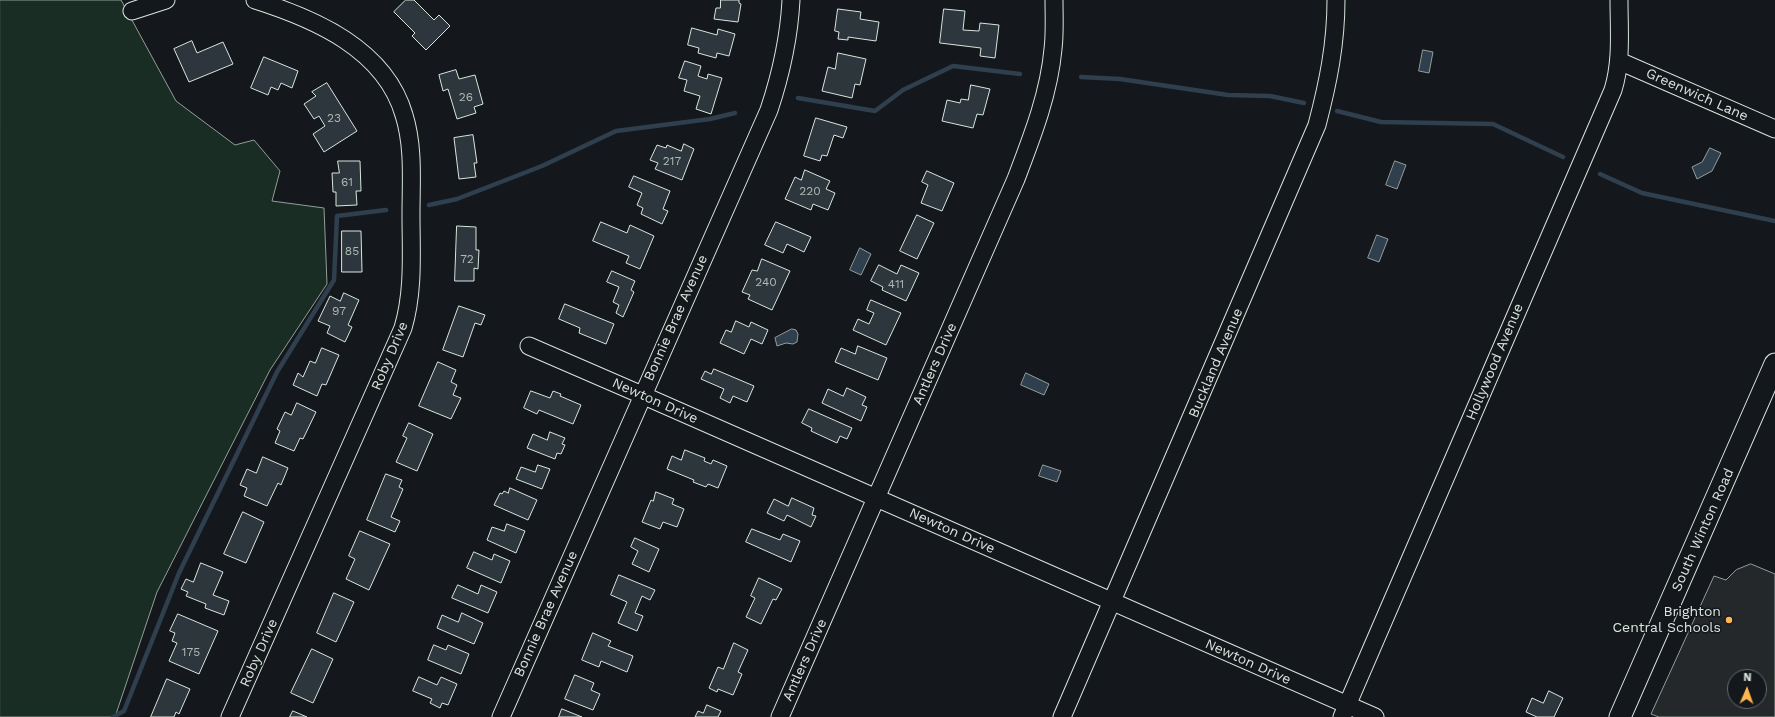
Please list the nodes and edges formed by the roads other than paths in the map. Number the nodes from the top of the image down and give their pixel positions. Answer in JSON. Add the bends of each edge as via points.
{"nodes":[{"id":1,"x":166,"y":0,"type":"edge"},
{"id":2,"x":255,"y":0,"type":"edge"},
{"id":3,"x":791,"y":0,"type":"edge"},
{"id":4,"x":1054,"y":0,"type":"edge"},
{"id":5,"x":1336,"y":0,"type":"edge"},
{"id":6,"x":1619,"y":0,"type":"edge"},
{"id":7,"x":132,"y":11,"type":"dead end"},
{"id":8,"x":1618,"y":61,"type":"junction"},
{"id":9,"x":1775,"y":129,"type":"edge"},
{"id":10,"x":529,"y":346,"type":"dead end"},
{"id":11,"x":1775,"y":364,"type":"edge"},
{"id":12,"x":642,"y":394,"type":"junction"},
{"id":13,"x":876,"y":498,"type":"junction"},
{"id":14,"x":1112,"y":602,"type":"junction"},
{"id":15,"x":1344,"y":711,"type":"edge"},
{"id":16,"x":230,"y":717,"type":"edge"},
{"id":17,"x":501,"y":717,"type":"edge"},
{"id":18,"x":780,"y":717,"type":"edge"},
{"id":19,"x":1062,"y":717,"type":"edge"},
{"id":20,"x":1374,"y":717,"type":"edge"},
{"id":21,"x":1620,"y":717,"type":"edge"}],
"edges":[{"from":1,"to":7,"type":"street"},
{"from":2,"to":16,"type":"street","name":"Roby Drive","via":[[288,12],[347,41],[367,56],[396,94],[404,114],[411,153],[411,262],[409,304],[403,328]]},
{"from":3,"to":12,"type":"street","name":"Bonnie Brae Avenue","via":[[783,62],[769,110]]},
{"from":4,"to":13,"type":"street","name":"Antlers Drive","via":[[1053,50],[1037,122],[1016,179]]},
{"from":5,"to":14,"type":"street","name":"Buckland Avenue","via":[[1332,64],[1316,129]]},
{"from":6,"to":8,"type":"street","name":"Hollywood Avenue"},
{"from":8,"to":9,"type":"street","name":"Greenwich Lane"},
{"from":8,"to":15,"type":"street","name":"Hollywood Avenue","via":[[1613,90]]},
{"from":10,"to":12,"type":"street","name":"Newton Drive"},
{"from":11,"to":21,"type":"main road","name":"South Winton Road"},
{"from":12,"to":13,"type":"street","name":"Newton Drive"},
{"from":12,"to":17,"type":"street","name":"Bonnie Brae Avenue"},
{"from":13,"to":14,"type":"street","name":"Newton Drive"},
{"from":13,"to":18,"type":"street","name":"Antlers Drive"},
{"from":14,"to":15,"type":"street","name":"Newton Drive"},
{"from":14,"to":19,"type":"street","name":"Buckland Avenue"},
{"from":15,"to":20,"type":"street","name":"Newton Drive"}]}
